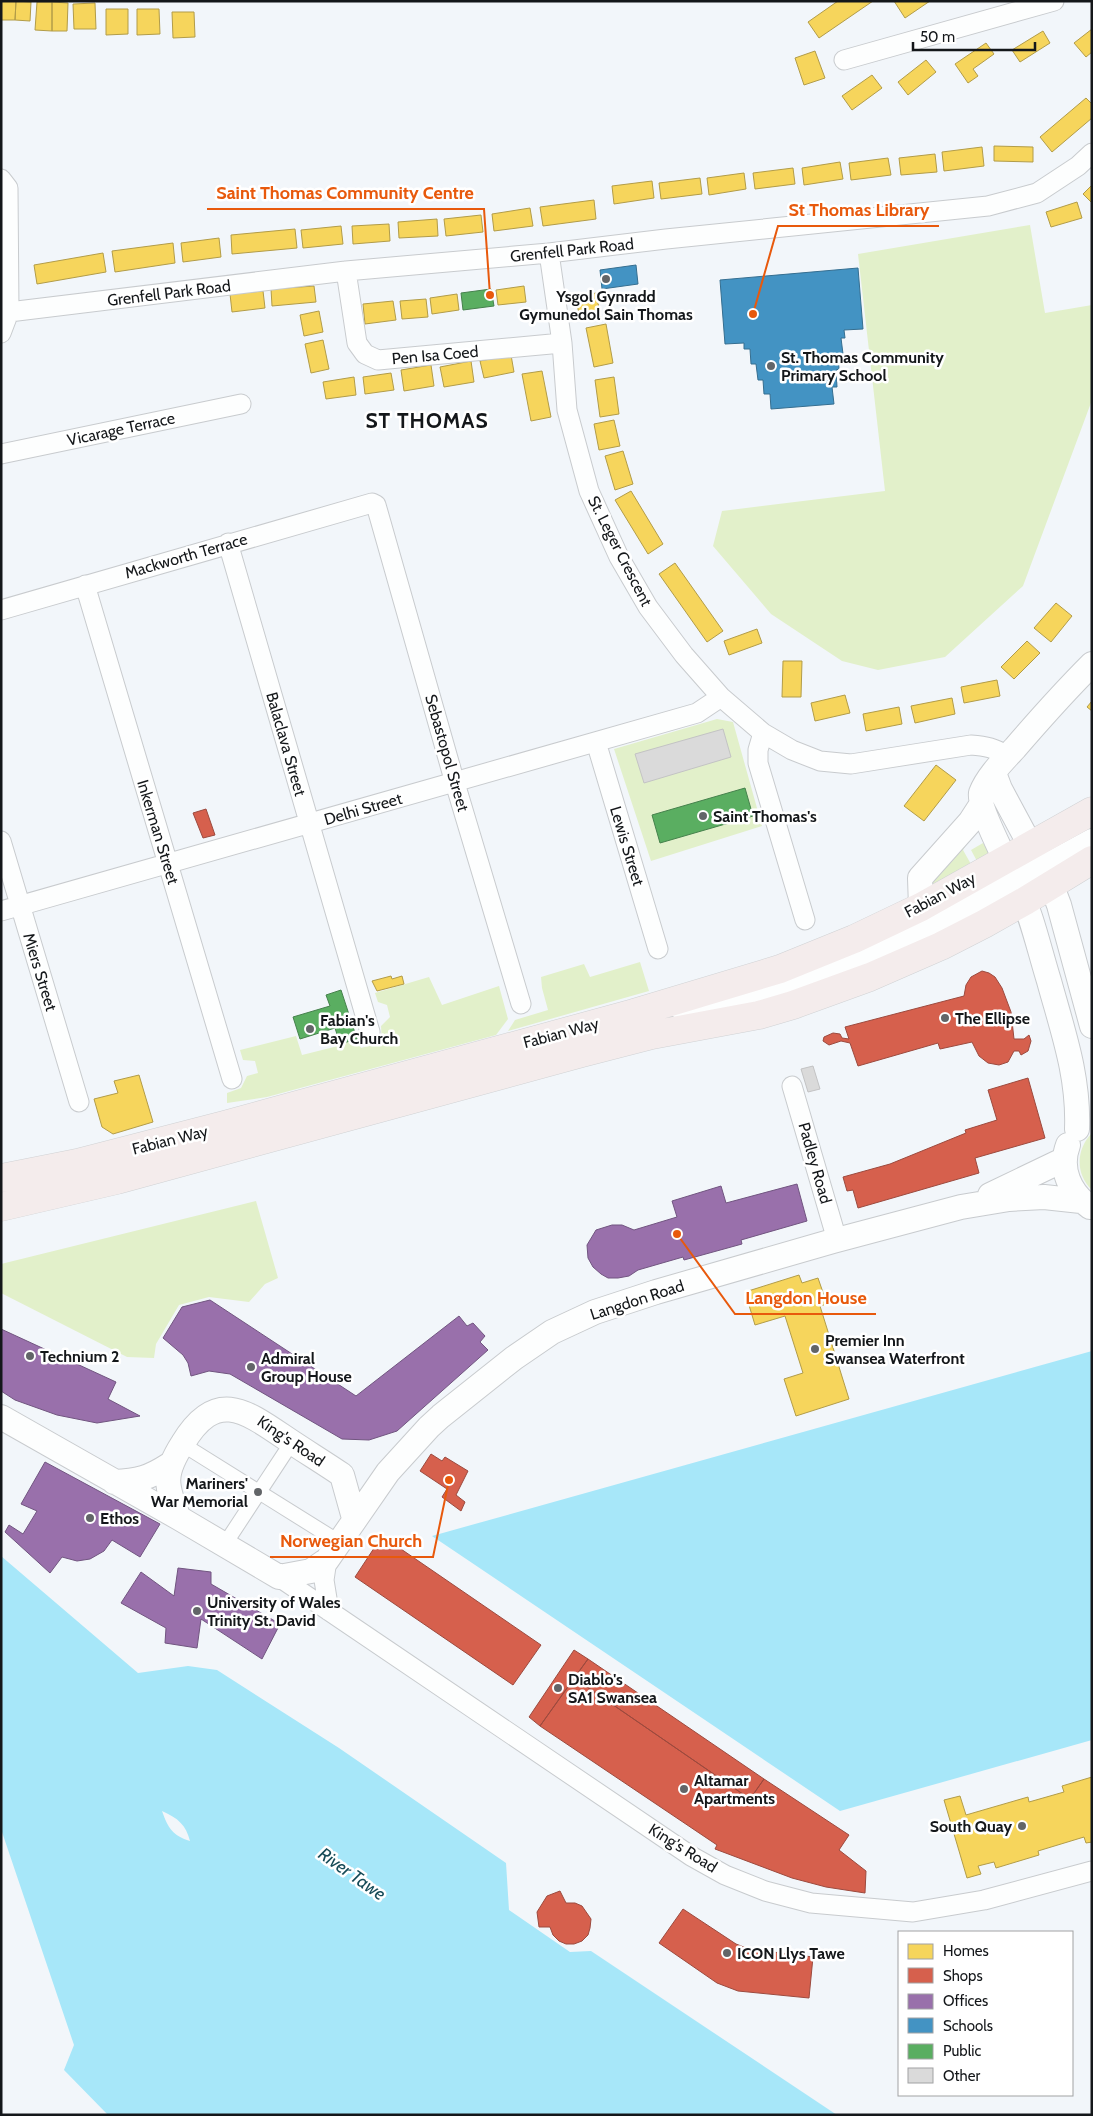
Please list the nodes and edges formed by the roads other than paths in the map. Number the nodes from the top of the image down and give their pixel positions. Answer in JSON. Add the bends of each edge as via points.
{"nodes":[{"id":1,"x":1054,"y":1,"type":"edge"},
{"id":2,"x":844,"y":60,"type":"dead end"},
{"id":3,"x":1092,"y":154,"type":"edge"},
{"id":4,"x":1,"y":179,"type":"edge"},
{"id":5,"x":548,"y":253,"type":"junction"},
{"id":6,"x":346,"y":271,"type":"junction"},
{"id":7,"x":5,"y":310,"type":"edge"},
{"id":8,"x":1,"y":333,"type":"edge"},
{"id":9,"x":562,"y":343,"type":"junction"},
{"id":10,"x":241,"y":404,"type":"dead end"},
{"id":11,"x":1,"y":454,"type":"edge"},
{"id":12,"x":372,"y":502,"type":"joint"},
{"id":13,"x":228,"y":543,"type":"junction"},
{"id":14,"x":85,"y":585,"type":"junction"},
{"id":15,"x":1,"y":610,"type":"edge"},
{"id":16,"x":1092,"y":664,"type":"edge"},
{"id":17,"x":722,"y":697,"type":"junction"},
{"id":18,"x":763,"y":733,"type":"junction"},
{"id":19,"x":596,"y":742,"type":"junction"},
{"id":20,"x":1001,"y":764,"type":"junction"},
{"id":21,"x":455,"y":783,"type":"junction"},
{"id":22,"x":981,"y":805,"type":"junction"},
{"id":23,"x":1092,"y":811,"type":"edge"},
{"id":24,"x":309,"y":825,"type":"junction"},
{"id":25,"x":1,"y":841,"type":"edge"},
{"id":26,"x":1092,"y":841,"type":"edge"},
{"id":27,"x":1092,"y":860,"type":"edge"},
{"id":28,"x":168,"y":864,"type":"junction"},
{"id":29,"x":1041,"y":866,"type":"junction"},
{"id":30,"x":1015,"y":881,"type":"junction"},
{"id":31,"x":20,"y":906,"type":"junction"},
{"id":32,"x":921,"y":907,"type":"junction"},
{"id":33,"x":1,"y":911,"type":"edge"},
{"id":34,"x":805,"y":920,"type":"dead end"},
{"id":35,"x":658,"y":949,"type":"dead end"},
{"id":36,"x":522,"y":1004,"type":"dead end"},
{"id":37,"x":634,"y":1013,"type":"junction"},
{"id":38,"x":1092,"y":1026,"type":"edge"},
{"id":39,"x":370,"y":1032,"type":"dead end"},
{"id":40,"x":232,"y":1079,"type":"dead end"},
{"id":41,"x":792,"y":1086,"type":"dead end"},
{"id":42,"x":79,"y":1102,"type":"dead end"},
{"id":43,"x":1085,"y":1124,"type":"edge"},
{"id":44,"x":1065,"y":1159,"type":"junction"},
{"id":45,"x":1,"y":1178,"type":"edge"},
{"id":46,"x":1086,"y":1205,"type":"edge"},
{"id":47,"x":1,"y":1207,"type":"edge"},
{"id":48,"x":961,"y":1207,"type":"junction"},
{"id":49,"x":837,"y":1240,"type":"junction"},
{"id":50,"x":1,"y":1417,"type":"edge"},
{"id":51,"x":292,"y":1442,"type":"junction"},
{"id":52,"x":182,"y":1444,"type":"junction"},
{"id":53,"x":170,"y":1465,"type":"junction"},
{"id":54,"x":388,"y":1472,"type":"junction"},
{"id":55,"x":342,"y":1475,"type":"junction"},
{"id":56,"x":114,"y":1482,"type":"junction"},
{"id":57,"x":259,"y":1493,"type":"junction"},
{"id":58,"x":179,"y":1518,"type":"junction"},
{"id":59,"x":354,"y":1518,"type":"junction"},
{"id":60,"x":225,"y":1544,"type":"junction"},
{"id":61,"x":333,"y":1551,"type":"junction"},
{"id":62,"x":279,"y":1577,"type":"junction"},
{"id":63,"x":329,"y":1611,"type":"junction"},
{"id":64,"x":1092,"y":1871,"type":"edge"}],
"edges":[{"from":1,"to":2,"type":"street"},
{"from":3,"to":5,"type":"street","name":"Grenfell Park Road","via":[[1037,193],[988,206]]},
{"from":4,"to":7,"type":"street","via":[[8,188]]},
{"from":5,"to":6,"type":"street","name":"Grenfell Park Road"},
{"from":5,"to":9,"type":"street","name":"St. Leger Crescent"},
{"from":6,"to":7,"type":"street","name":"Grenfell Park Road"},
{"from":6,"to":9,"type":"street","name":"Pen Isa Coed","via":[[357,343],[365,354],[378,360]]},
{"from":7,"to":8,"type":"street"},
{"from":9,"to":17,"type":"street","name":"St. Leger Crescent","via":[[567,410],[589,491],[648,607],[684,655]]},
{"from":10,"to":11,"type":"street","name":"Vicarage Terrace"},
{"from":12,"to":13,"type":"street","name":"Mackworth Terrace"},
{"from":12,"to":21,"type":"street","name":"Sebastopol Street","via":[[376,505]]},
{"from":13,"to":14,"type":"street","name":"Mackworth Terrace"},
{"from":13,"to":24,"type":"street","name":"Balaclava Street"},
{"from":14,"to":15,"type":"street","name":"Mackworth Terrace"},
{"from":14,"to":28,"type":"street","name":"Inkerman Street"},
{"from":16,"to":20,"type":"street"},
{"from":17,"to":18,"type":"street","name":"St. Leger Crescent"},
{"from":17,"to":19,"type":"street","name":"Delhi Street","via":[[697,713]]},
{"from":18,"to":20,"type":"street","name":"St. Leger Crescent","via":[[820,761],[851,764],[986,746],[998,750]]},
{"from":18,"to":34,"type":"street","via":[[758,762]]},
{"from":19,"to":21,"type":"street","name":"Delhi Street"},
{"from":19,"to":35,"type":"street","name":"Lewis Street"},
{"from":20,"to":22,"type":"street","via":[[986,782],[980,795]]},
{"from":20,"to":29,"type":"street","via":[[1000,789]]},
{"from":21,"to":24,"type":"street","name":"Delhi Street"},
{"from":21,"to":36,"type":"street","name":"Sebastopol Street"},
{"from":22,"to":30,"type":"street"},
{"from":22,"to":32,"type":"street","via":[[920,878]]},
{"from":23,"to":29,"type":"highway","name":"Fabian Way"},
{"from":24,"to":28,"type":"street","name":"Delhi Street"},
{"from":24,"to":39,"type":"street","name":"Balaclava Street"},
{"from":25,"to":31,"type":"street","name":"Miers Street"},
{"from":26,"to":29,"type":"street"},
{"from":27,"to":29,"type":"highway","name":"Fabian Way"},
{"from":28,"to":31,"type":"street","name":"Delhi Street"},
{"from":28,"to":40,"type":"street","name":"Inkerman Street"},
{"from":29,"to":30,"type":"highway","name":"Fabian Way"},
{"from":29,"to":30,"type":"highway","name":"Fabian Way"},
{"from":29,"to":38,"type":"street","via":[[1059,905]]},
{"from":30,"to":32,"type":"highway","name":"Fabian Way"},
{"from":30,"to":37,"type":"street","via":[[890,945],[827,971],[757,995],[694,1007]]},
{"from":30,"to":43,"type":"street","via":[[1074,1070],[1078,1111]]},
{"from":30,"to":47,"type":"highway","name":"Fabian Way","via":[[941,946],[870,977],[793,1005],[582,1052],[117,1180]]},
{"from":31,"to":33,"type":"street","name":"Delhi Street"},
{"from":31,"to":42,"type":"street","name":"Miers Street"},
{"from":32,"to":37,"type":"highway","name":"Fabian Way","via":[[780,969]]},
{"from":37,"to":45,"type":"highway","name":"Fabian Way","via":[[148,1146]]},
{"from":41,"to":49,"type":"street","name":"Padley Road"},
{"from":43,"to":44,"type":"street","via":[[1071,1138]]},
{"from":44,"to":46,"type":"street","via":[[1068,1182]]},
{"from":44,"to":48,"type":"street","name":"Langdon Road"},
{"from":46,"to":48,"type":"street","name":"Langdon Road","via":[[1044,1197]]},
{"from":48,"to":49,"type":"street","name":"Langdon Road"},
{"from":49,"to":54,"type":"street","name":"Langdon Road","via":[[625,1301],[552,1332],[514,1358],[429,1427]]},
{"from":50,"to":56,"type":"street","name":"King's Road"},
{"from":51,"to":52,"type":"street","name":"King's Road","via":[[251,1415],[228,1410],[216,1411],[194,1424]]},
{"from":51,"to":55,"type":"street","name":"King's Road"},
{"from":51,"to":57,"type":"street"},
{"from":52,"to":53,"type":"street","name":"King's Road"},
{"from":52,"to":57,"type":"street"},
{"from":53,"to":56,"type":"street","via":[[135,1482]]},
{"from":53,"to":58,"type":"street","name":"King's Road","via":[[168,1486]]},
{"from":54,"to":55,"type":"street","via":[[367,1476]]},
{"from":54,"to":59,"type":"street","name":"Langdon Road"},
{"from":55,"to":59,"type":"street","name":"King's Road"},
{"from":56,"to":58,"type":"street","name":"King's Road"},
{"from":57,"to":60,"type":"street"},
{"from":57,"to":61,"type":"street"},
{"from":58,"to":60,"type":"street","name":"King's Road"},
{"from":59,"to":61,"type":"street"},
{"from":60,"to":62,"type":"street","name":"King's Road"},
{"from":61,"to":62,"type":"street","via":[[311,1571]]},
{"from":61,"to":63,"type":"street","via":[[324,1580]]},
{"from":62,"to":63,"type":"street","name":"King's Road"},
{"from":63,"to":64,"type":"street","name":"King's Road","via":[[691,1856],[764,1891],[811,1903],[914,1912],[984,1900]]}]}
